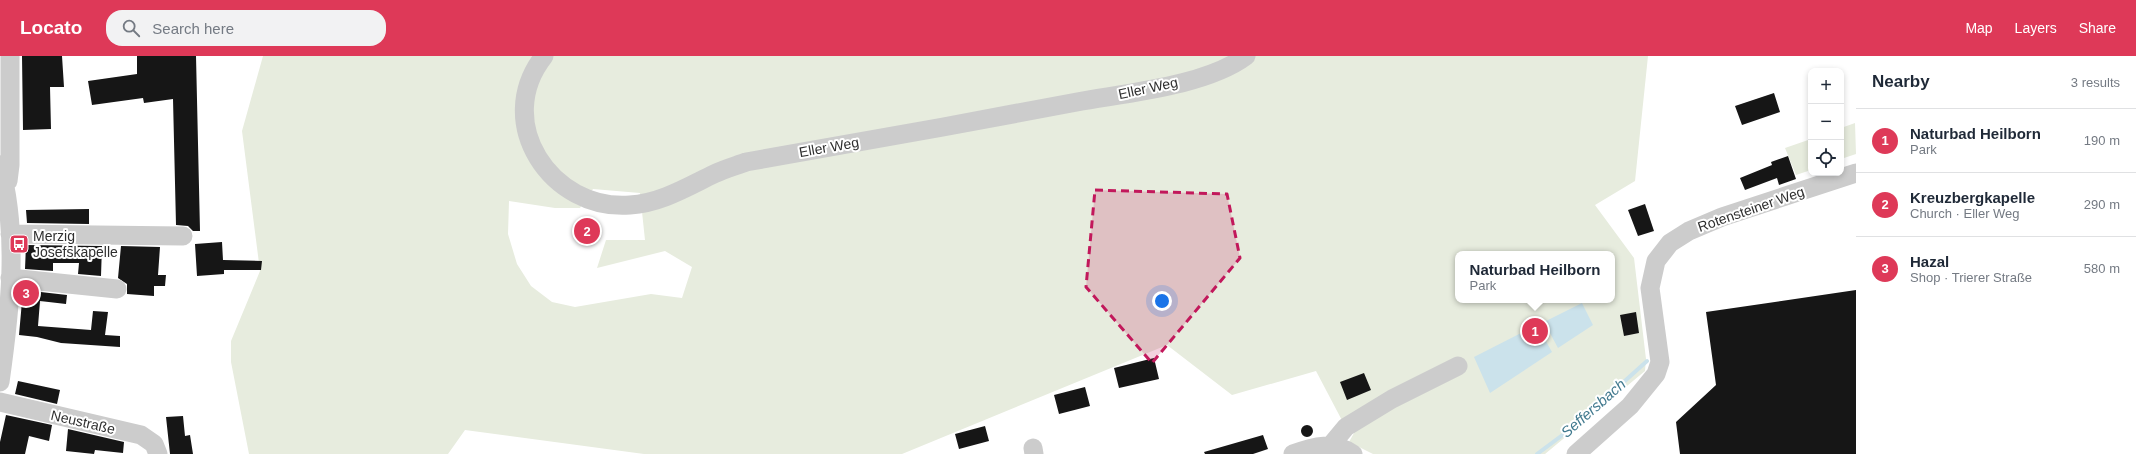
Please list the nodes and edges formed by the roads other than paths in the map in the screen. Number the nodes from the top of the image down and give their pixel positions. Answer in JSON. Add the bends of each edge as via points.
{"nodes":[{"id":1,"x":10,"y":56,"type":"edge"},
{"id":2,"x":544,"y":56,"type":"edge"},
{"id":3,"x":1246,"y":56,"type":"edge"},
{"id":4,"x":9,"y":87,"type":"junction"},
{"id":5,"x":0,"y":103,"type":"edge"},
{"id":6,"x":0,"y":165,"type":"edge"},
{"id":7,"x":1856,"y":172,"type":"edge"},
{"id":8,"x":7,"y":191,"type":"junction"},
{"id":9,"x":10,"y":234,"type":"junction"},
{"id":10,"x":183,"y":236,"type":"dead end"},
{"id":11,"x":10,"y":278,"type":"junction"},
{"id":12,"x":117,"y":289,"type":"dead end"},
{"id":13,"x":2,"y":361,"type":"edge"},
{"id":14,"x":1458,"y":366,"type":"dead end"},
{"id":15,"x":0,"y":382,"type":"edge"},
{"id":16,"x":0,"y":402,"type":"edge"},
{"id":17,"x":1331,"y":445,"type":"junction"},
{"id":18,"x":158,"y":454,"type":"edge"},
{"id":19,"x":1293,"y":454,"type":"edge"},
{"id":20,"x":1354,"y":454,"type":"edge"},
{"id":21,"x":1576,"y":454,"type":"edge"}],
"edges":[{"from":1,"to":4,"type":"street"},
{"from":2,"to":3,"type":"street","name":"Eller Weg","via":[[528,84],[526,99],[525,125],[532,150],[564,187],[586,199],[607,206],[657,200],[677,193],[715,173],[746,162],[1155,88],[1220,70]]},
{"from":4,"to":5,"type":"street"},
{"from":4,"to":8,"type":"street","via":[[10,164]]},
{"from":6,"to":8,"type":"street"},
{"from":7,"to":21,"type":"street","name":"Rotensteiner Weg","via":[[1722,218],[1689,231],[1670,243],[1656,261],[1650,288],[1660,362],[1656,374],[1630,406]]},
{"from":8,"to":9,"type":"street"},
{"from":9,"to":10,"type":"street"},
{"from":9,"to":11,"type":"street"},
{"from":11,"to":12,"type":"street"},
{"from":11,"to":13,"type":"street"},
{"from":13,"to":15,"type":"street"},
{"from":14,"to":17,"type":"street","via":[[1392,399],[1346,427]]},
{"from":16,"to":18,"type":"street","name":"Neustraße","via":[[141,435],[154,444]]},
{"from":17,"to":19,"type":"street"},
{"from":17,"to":20,"type":"street","via":[[1345,448]]}]}
